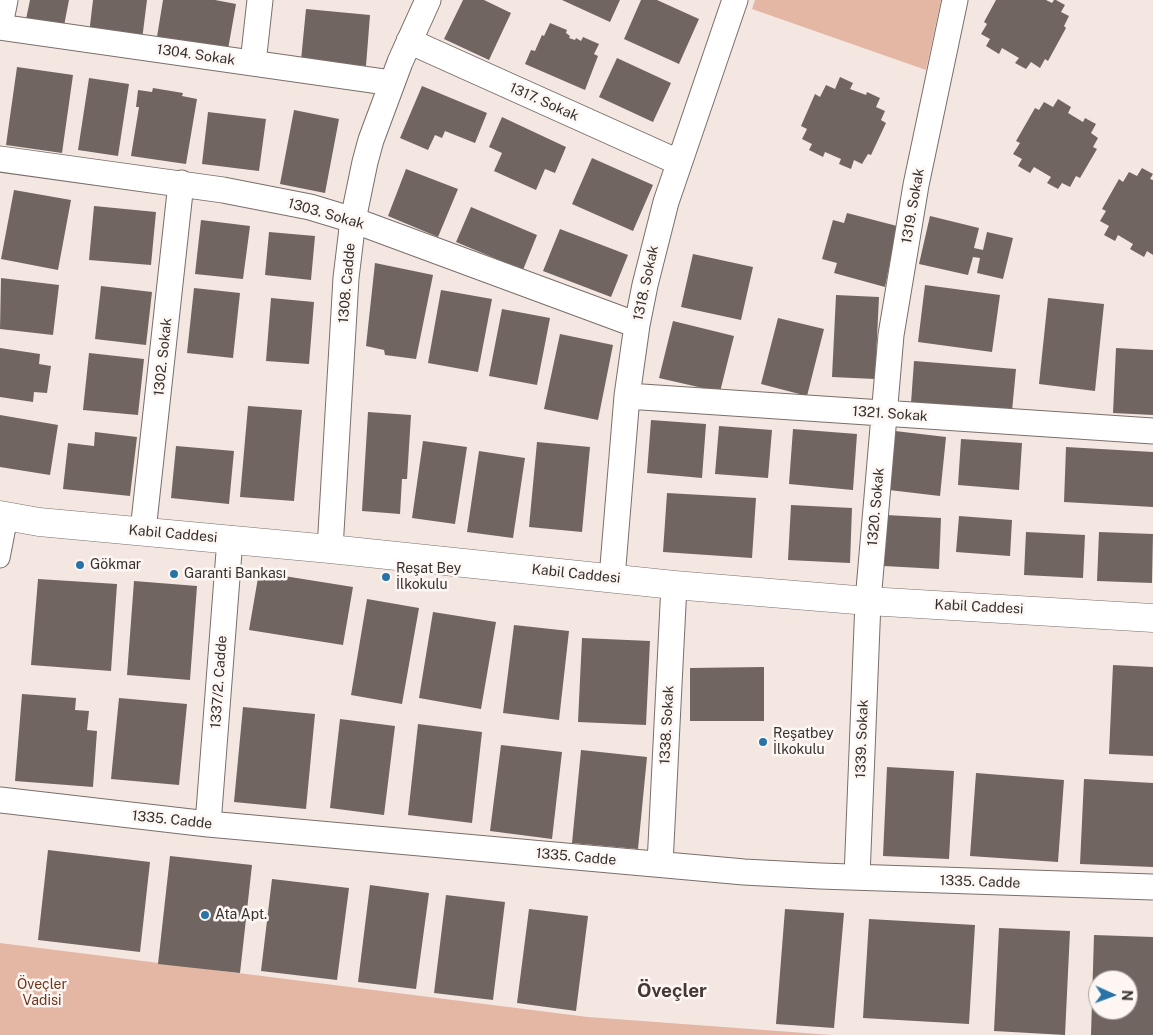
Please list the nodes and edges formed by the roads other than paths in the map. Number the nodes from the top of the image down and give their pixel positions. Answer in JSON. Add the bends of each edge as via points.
{"nodes":[{"id":1,"x":5,"y":0,"type":"edge"},
{"id":2,"x":260,"y":0,"type":"edge"},
{"id":3,"x":428,"y":0,"type":"edge"},
{"id":4,"x":734,"y":0,"type":"edge"},
{"id":5,"x":955,"y":0,"type":"edge"},
{"id":6,"x":0,"y":26,"type":"edge"},
{"id":7,"x":410,"y":41,"type":"junction"},
{"id":8,"x":253,"y":63,"type":"junction"},
{"id":9,"x":392,"y":83,"type":"junction"},
{"id":10,"x":0,"y":159,"type":"edge"},
{"id":11,"x":678,"y":162,"type":"junction"},
{"id":12,"x":182,"y":183,"type":"junction"},
{"id":13,"x":354,"y":220,"type":"junction"},
{"id":14,"x":637,"y":325,"type":"junction"},
{"id":15,"x":627,"y":396,"type":"junction"},
{"id":16,"x":884,"y":413,"type":"junction"},
{"id":17,"x":1153,"y":431,"type":"edge"},
{"id":18,"x":4,"y":516,"type":"edge"},
{"id":19,"x":143,"y":531,"type":"junction"},
{"id":20,"x":230,"y":539,"type":"junction"},
{"id":21,"x":330,"y":549,"type":"junction"},
{"id":22,"x":0,"y":558,"type":"edge"},
{"id":23,"x":612,"y":578,"type":"junction"},
{"id":24,"x":674,"y":585,"type":"junction"},
{"id":25,"x":868,"y":600,"type":"junction"},
{"id":26,"x":1153,"y":618,"type":"edge"},
{"id":27,"x":0,"y":800,"type":"edge"},
{"id":28,"x":208,"y":824,"type":"junction"},
{"id":29,"x":660,"y":864,"type":"junction"},
{"id":30,"x":857,"y":877,"type":"junction"},
{"id":31,"x":1153,"y":887,"type":"edge"}],
"edges":[{"from":1,"to":6,"type":"street"},
{"from":2,"to":8,"type":"street"},
{"from":3,"to":7,"type":"street","name":"1308. Cadde"},
{"from":4,"to":11,"type":"street","name":"1318. Sokak"},
{"from":5,"to":16,"type":"street","name":"1319. Sokak","via":[[909,224],[891,335]]},
{"from":6,"to":8,"type":"street","name":"1304. Sokak"},
{"from":7,"to":9,"type":"street","name":"1308. Cadde"},
{"from":7,"to":11,"type":"street","name":"1317. Sokak"},
{"from":8,"to":9,"type":"street","name":"1304. Sokak"},
{"from":9,"to":13,"type":"street","name":"1308. Cadde","via":[[371,140]]},
{"from":10,"to":12,"type":"street","name":"1303. Sokak"},
{"from":11,"to":14,"type":"street","name":"1318. Sokak","via":[[655,243]]},
{"from":12,"to":13,"type":"street","name":"1303. Sokak","via":[[310,207]]},
{"from":12,"to":19,"type":"street","name":"1302. Sokak"},
{"from":13,"to":14,"type":"street","name":"1303. Sokak"},
{"from":13,"to":21,"type":"street","name":"1308. Cadde","via":[[346,278]]},
{"from":14,"to":15,"type":"street","name":"1318. Sokak"},
{"from":15,"to":16,"type":"street","name":"1321. Sokak"},
{"from":15,"to":23,"type":"street","name":"1318. Sokak"},
{"from":16,"to":17,"type":"street","name":"1321. Sokak"},
{"from":16,"to":25,"type":"street","name":"1320. Sokak"},
{"from":18,"to":19,"type":"main road","name":"Kabil Caddesi"},
{"from":18,"to":22,"type":"street"},
{"from":19,"to":20,"type":"main road","name":"Kabil Caddesi"},
{"from":20,"to":21,"type":"main road","name":"Kabil Caddesi"},
{"from":20,"to":28,"type":"street","name":"1337/2. Cadde"},
{"from":21,"to":23,"type":"main road","name":"Kabil Caddesi"},
{"from":23,"to":24,"type":"main road","name":"Kabil Caddesi"},
{"from":24,"to":25,"type":"main road","name":"Kabil Caddesi"},
{"from":24,"to":29,"type":"street","name":"1338. Sokak"},
{"from":25,"to":26,"type":"main road","name":"Kabil Caddesi"},
{"from":25,"to":30,"type":"street","name":"1339. Sokak"},
{"from":27,"to":28,"type":"street","name":"1335. Cadde"},
{"from":28,"to":29,"type":"street","name":"1335. Cadde"},
{"from":29,"to":30,"type":"street","name":"1335. Cadde"},
{"from":30,"to":31,"type":"street","name":"1335. Cadde"}]}
